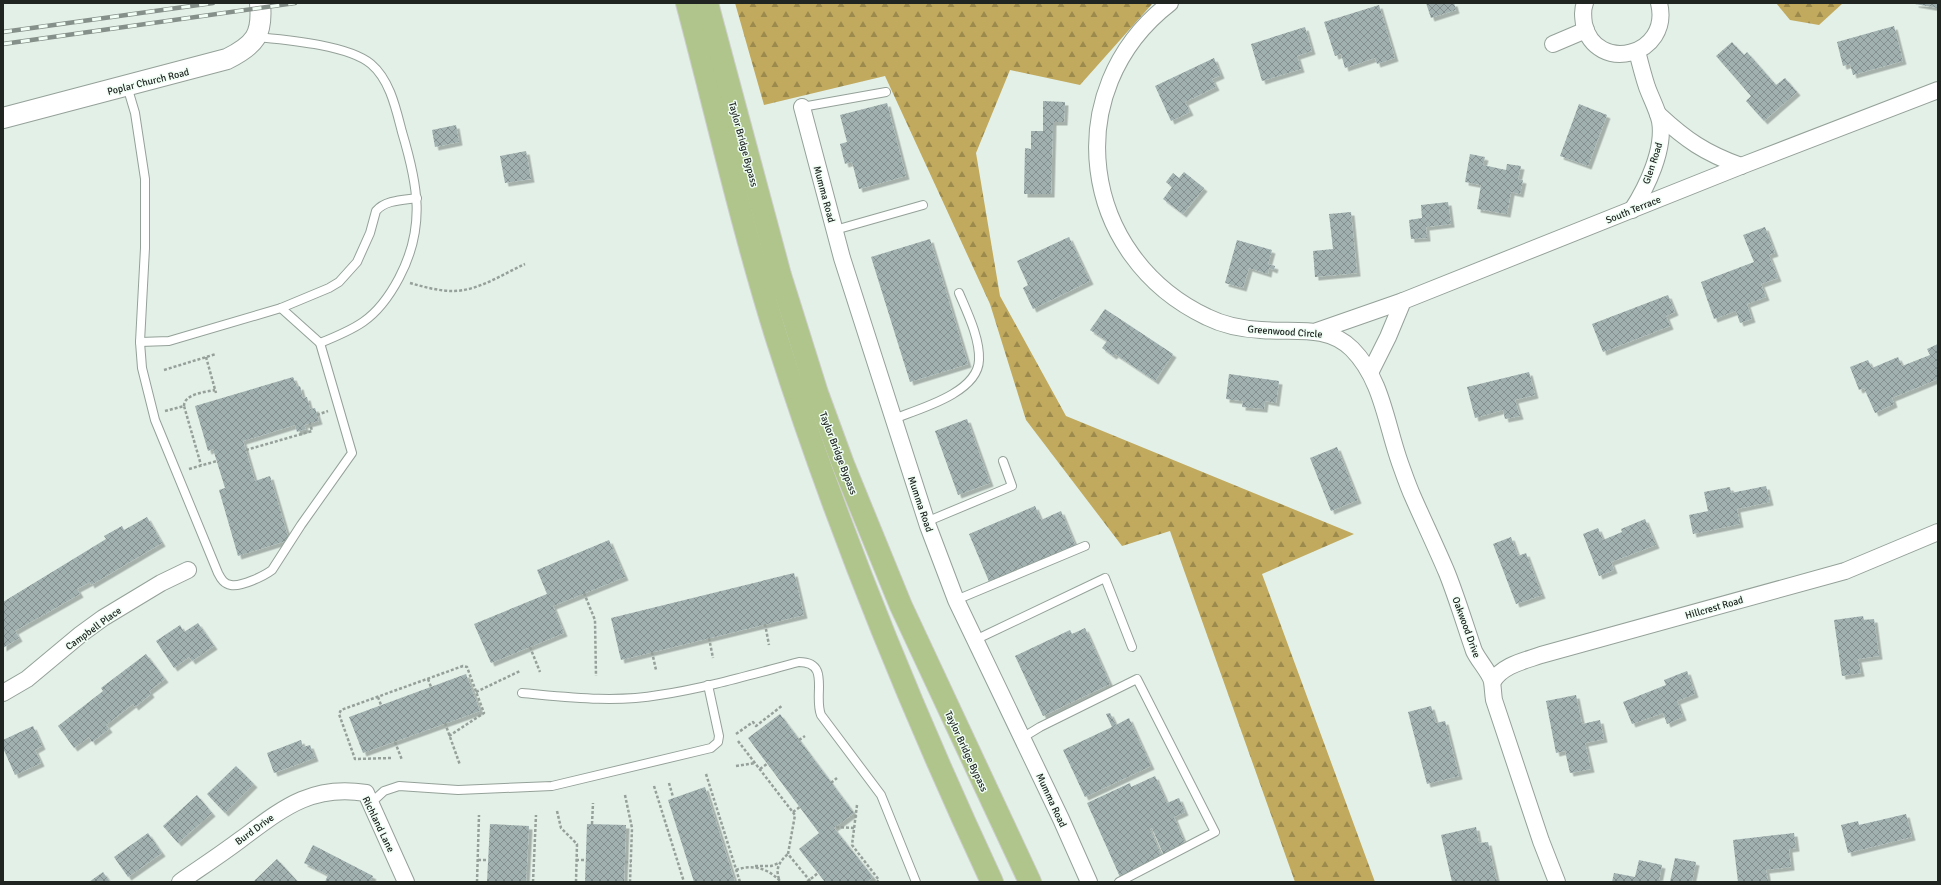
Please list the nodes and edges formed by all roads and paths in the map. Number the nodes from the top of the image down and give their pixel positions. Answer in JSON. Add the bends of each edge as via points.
{"nodes":[{"id":1,"x":687,"y":3,"type":"edge"},
{"id":2,"x":707,"y":3,"type":"edge"},
{"id":3,"x":1170,"y":3,"type":"edge"},
{"id":4,"x":1585,"y":3,"type":"edge"},
{"id":5,"x":1659,"y":3,"type":"edge"},
{"id":6,"x":260,"y":6,"type":"edge"},
{"id":7,"x":1586,"y":30,"type":"junction"},
{"id":8,"x":257,"y":37,"type":"junction"},
{"id":9,"x":1553,"y":44,"type":"dead end"},
{"id":10,"x":1637,"y":51,"type":"junction"},
{"id":11,"x":127,"y":86,"type":"junction"},
{"id":12,"x":1938,"y":90,"type":"edge"},
{"id":13,"x":886,"y":92,"type":"dead end"},
{"id":14,"x":802,"y":107,"type":"joint"},
{"id":15,"x":1658,"y":114,"type":"junction"},
{"id":16,"x":3,"y":118,"type":"edge"},
{"id":17,"x":1741,"y":166,"type":"junction"},
{"id":18,"x":417,"y":198,"type":"junction"},
{"id":19,"x":923,"y":205,"type":"dead end"},
{"id":20,"x":1632,"y":210,"type":"junction"},
{"id":21,"x":835,"y":230,"type":"junction"},
{"id":22,"x":525,"y":264,"type":"dead end"},
{"id":23,"x":408,"y":283,"type":"dead end"},
{"id":24,"x":959,"y":293,"type":"dead end"},
{"id":25,"x":1403,"y":301,"type":"junction"},
{"id":26,"x":281,"y":308,"type":"junction"},
{"id":27,"x":1317,"y":331,"type":"junction"},
{"id":28,"x":140,"y":342,"type":"junction"},
{"id":29,"x":320,"y":342,"type":"junction"},
{"id":30,"x":216,"y":354,"type":"dead end"},
{"id":31,"x":206,"y":357,"type":"junction"},
{"id":32,"x":164,"y":370,"type":"dead end"},
{"id":33,"x":1370,"y":373,"type":"junction"},
{"id":34,"x":215,"y":390,"type":"junction"},
{"id":35,"x":216,"y":393,"type":"dead end"},
{"id":36,"x":184,"y":406,"type":"junction"},
{"id":37,"x":331,"y":410,"type":"dead end"},
{"id":38,"x":165,"y":411,"type":"dead end"},
{"id":39,"x":317,"y":415,"type":"dead end"},
{"id":40,"x":892,"y":419,"type":"junction"},
{"id":41,"x":310,"y":423,"type":"dead end"},
{"id":42,"x":246,"y":450,"type":"dead end"},
{"id":43,"x":217,"y":461,"type":"dead end"},
{"id":44,"x":1004,"y":461,"type":"dead end"},
{"id":45,"x":201,"y":465,"type":"junction"},
{"id":46,"x":184,"y":470,"type":"dead end"},
{"id":47,"x":926,"y":522,"type":"junction"},
{"id":48,"x":1938,"y":532,"type":"edge"},
{"id":49,"x":1086,"y":546,"type":"dead end"},
{"id":50,"x":188,"y":570,"type":"dead end"},
{"id":51,"x":584,"y":594,"type":"dead end"},
{"id":52,"x":956,"y":600,"type":"junction"},
{"id":53,"x":765,"y":624,"type":"dead end"},
{"id":54,"x":709,"y":638,"type":"dead end"},
{"id":55,"x":975,"y":640,"type":"junction"},
{"id":56,"x":769,"y":645,"type":"dead end"},
{"id":57,"x":530,"y":647,"type":"dead end"},
{"id":58,"x":1132,"y":647,"type":"dead end"},
{"id":59,"x":652,"y":652,"type":"dead end"},
{"id":60,"x":713,"y":658,"type":"dead end"},
{"id":61,"x":520,"y":670,"type":"dead end"},
{"id":62,"x":656,"y":670,"type":"dead end"},
{"id":63,"x":540,"y":672,"type":"dead end"},
{"id":64,"x":596,"y":676,"type":"dead end"},
{"id":65,"x":428,"y":679,"type":"junction"},
{"id":66,"x":1493,"y":681,"type":"junction"},
{"id":67,"x":708,"y":685,"type":"junction"},
{"id":68,"x":431,"y":687,"type":"dead end"},
{"id":69,"x":476,"y":692,"type":"junction"},
{"id":70,"x":3,"y":693,"type":"edge"},
{"id":71,"x":522,"y":693,"type":"dead end"},
{"id":72,"x":378,"y":697,"type":"junction"},
{"id":73,"x":381,"y":705,"type":"dead end"},
{"id":74,"x":783,"y":706,"type":"dead end"},
{"id":75,"x":445,"y":723,"type":"dead end"},
{"id":76,"x":736,"y":734,"type":"dead end"},
{"id":77,"x":449,"y":736,"type":"junction"},
{"id":78,"x":805,"y":736,"type":"dead end"},
{"id":79,"x":1022,"y":738,"type":"junction"},
{"id":80,"x":800,"y":740,"type":"dead end"},
{"id":81,"x":738,"y":741,"type":"dead end"},
{"id":82,"x":395,"y":742,"type":"dead end"},
{"id":83,"x":390,"y":758,"type":"dead end"},
{"id":84,"x":402,"y":760,"type":"dead end"},
{"id":85,"x":755,"y":763,"type":"junction"},
{"id":86,"x":767,"y":764,"type":"dead end"},
{"id":87,"x":460,"y":765,"type":"dead end"},
{"id":88,"x":736,"y":766,"type":"dead end"},
{"id":89,"x":760,"y":769,"type":"junction"},
{"id":90,"x":706,"y":774,"type":"dead end"},
{"id":91,"x":837,"y":778,"type":"dead end"},
{"id":92,"x":669,"y":783,"type":"dead end"},
{"id":93,"x":831,"y":783,"type":"dead end"},
{"id":94,"x":654,"y":786,"type":"dead end"},
{"id":95,"x":336,"y":791,"type":"joint"},
{"id":96,"x":625,"y":795,"type":"dead end"},
{"id":97,"x":673,"y":797,"type":"dead end"},
{"id":98,"x":593,"y":802,"type":"dead end"},
{"id":99,"x":371,"y":803,"type":"junction"},
{"id":100,"x":857,"y":805,"type":"dead end"},
{"id":101,"x":800,"y":807,"type":"dead end"},
{"id":102,"x":557,"y":811,"type":"dead end"},
{"id":103,"x":793,"y":812,"type":"junction"},
{"id":104,"x":536,"y":814,"type":"dead end"},
{"id":105,"x":479,"y":815,"type":"dead end"},
{"id":106,"x":592,"y":824,"type":"dead end"},
{"id":107,"x":836,"y":827,"type":"dead end"},
{"id":108,"x":854,"y":828,"type":"junction"},
{"id":109,"x":788,"y":854,"type":"junction"},
{"id":110,"x":478,"y":860,"type":"junction"},
{"id":111,"x":488,"y":860,"type":"dead end"},
{"id":112,"x":576,"y":860,"type":"junction"},
{"id":113,"x":586,"y":860,"type":"dead end"},
{"id":114,"x":625,"y":862,"type":"dead end"},
{"id":115,"x":631,"y":862,"type":"junction"},
{"id":116,"x":779,"y":863,"type":"junction"},
{"id":117,"x":751,"y":866,"type":"junction"},
{"id":118,"x":736,"y":870,"type":"junction"},
{"id":119,"x":818,"y":873,"type":"dead end"},
{"id":120,"x":809,"y":881,"type":"edge"},
{"id":121,"x":180,"y":882,"type":"edge"},
{"id":122,"x":406,"y":882,"type":"edge"},
{"id":123,"x":477,"y":882,"type":"edge"},
{"id":124,"x":533,"y":882,"type":"edge"},
{"id":125,"x":576,"y":882,"type":"edge"},
{"id":126,"x":630,"y":882,"type":"edge"},
{"id":127,"x":684,"y":882,"type":"edge"},
{"id":128,"x":740,"y":882,"type":"edge"},
{"id":129,"x":781,"y":882,"type":"edge"},
{"id":130,"x":877,"y":882,"type":"edge"},
{"id":131,"x":916,"y":882,"type":"edge"},
{"id":132,"x":992,"y":882,"type":"edge"},
{"id":133,"x":1030,"y":882,"type":"edge"},
{"id":134,"x":1089,"y":882,"type":"edge"},
{"id":135,"x":1119,"y":882,"type":"edge"},
{"id":136,"x":1557,"y":882,"type":"edge"}],
"edges":[{"from":1,"to":132,"type":"main road","name":"Taylor Bridge Bypass","via":[[760,281],[820,465],[902,682]]},
{"from":2,"to":133,"type":"main road","name":"Taylor Bridge Bypass","via":[[790,312],[838,450],[907,621]]},
{"from":3,"to":27,"type":"street","name":"Greenwood Circle","via":[[1141,29],[1125,52],[1109,83],[1099,119],[1096,152],[1099,181],[1112,223],[1138,265],[1158,285],[1180,302],[1207,317],[1237,327],[1257,330]]},
{"from":4,"to":7,"type":"street","via":[[1583,17]]},
{"from":5,"to":10,"type":"street","via":[[1660,23],[1655,36]]},
{"from":6,"to":8,"type":"street","name":"Poplar Church Road","via":[[262,18]]},
{"from":7,"to":9,"type":"street"},
{"from":7,"to":10,"type":"street","via":[[1597,46],[1607,52],[1620,54]]},
{"from":8,"to":11,"type":"street","name":"Poplar Church Road","via":[[244,51],[227,59]]},
{"from":8,"to":18,"type":"lane","via":[[314,43],[370,63],[382,75],[403,132]]},
{"from":10,"to":15,"type":"street","name":"Glen Road"},
{"from":11,"to":16,"type":"street","name":"Poplar Church Road"},
{"from":11,"to":28,"type":"lane","via":[[135,113],[145,179],[146,248]]},
{"from":12,"to":17,"type":"street","name":"South Terrace"},
{"from":13,"to":14,"type":"lane"},
{"from":14,"to":21,"type":"street","name":"Mumma Road"},
{"from":15,"to":17,"type":"street","name":"Glen Road","via":[[1698,148]]},
{"from":15,"to":20,"type":"street","name":"Glen Road","via":[[1661,130],[1658,149],[1647,184]]},
{"from":17,"to":20,"type":"street","name":"South Terrace"},
{"from":18,"to":26,"type":"lane","via":[[379,207],[365,247],[348,273],[329,288]]},
{"from":18,"to":29,"type":"lane","via":[[416,233],[393,291],[364,321],[340,335]]},
{"from":19,"to":21,"type":"lane"},
{"from":20,"to":25,"type":"street","name":"South Terrace"},
{"from":21,"to":40,"type":"street","name":"Mumma Road"},
{"from":22,"to":23,"type":"path","via":[[482,284],[460,290],[434,289]]},
{"from":24,"to":40,"type":"lane","via":[[978,350],[979,360],[973,378],[966,386],[933,403]]},
{"from":25,"to":27,"type":"street","name":"South Terrace"},
{"from":25,"to":33,"type":"street"},
{"from":26,"to":28,"type":"lane","via":[[169,341]]},
{"from":26,"to":29,"type":"lane"},
{"from":27,"to":33,"type":"street","name":"Greenwood Circle","via":[[1340,339],[1352,348]]},
{"from":28,"to":29,"type":"lane","via":[[142,368],[156,420],[218,573],[225,583],[234,586],[272,570],[352,453]]},
{"from":30,"to":31,"type":"path"},
{"from":31,"to":32,"type":"path"},
{"from":31,"to":34,"type":"path"},
{"from":33,"to":66,"type":"street","name":"Oakwood Drive","via":[[1382,402],[1399,462],[1446,571],[1475,652]]},
{"from":34,"to":35,"type":"path"},
{"from":34,"to":36,"type":"path","via":[[188,397],[184,401]]},
{"from":36,"to":38,"type":"path"},
{"from":36,"to":45,"type":"path"},
{"from":37,"to":39,"type":"path"},
{"from":40,"to":47,"type":"street","name":"Mumma Road"},
{"from":41,"to":42,"type":"path","via":[[312,431]]},
{"from":43,"to":45,"type":"path"},
{"from":44,"to":47,"type":"lane","via":[[1012,486]]},
{"from":45,"to":46,"type":"path"},
{"from":47,"to":52,"type":"street","name":"Mumma Road"},
{"from":48,"to":66,"type":"street","name":"Hillcrest Road","via":[[1845,571],[1541,655],[1508,667]]},
{"from":49,"to":52,"type":"lane"},
{"from":50,"to":70,"type":"street","name":"Campbell Place","via":[[103,618],[27,679]]},
{"from":51,"to":64,"type":"path","via":[[595,620]]},
{"from":52,"to":55,"type":"street","name":"Mumma Road"},
{"from":53,"to":56,"type":"path"},
{"from":54,"to":60,"type":"path"},
{"from":55,"to":58,"type":"lane","via":[[1105,578]]},
{"from":55,"to":79,"type":"street","name":"Mumma Road"},
{"from":57,"to":63,"type":"path"},
{"from":59,"to":62,"type":"path"},
{"from":61,"to":69,"type":"path"},
{"from":65,"to":68,"type":"path"},
{"from":65,"to":69,"type":"path","via":[[463,666],[467,668]]},
{"from":65,"to":72,"type":"path"},
{"from":66,"to":136,"type":"street","name":"Oakwood Drive","via":[[1494,700],[1540,841]]},
{"from":67,"to":71,"type":"lane","via":[[658,696],[609,699]]},
{"from":67,"to":99,"type":"lane","via":[[719,736],[718,742],[711,748],[552,786],[458,790],[399,786],[384,792]]},
{"from":67,"to":131,"type":"lane","via":[[799,662],[806,662],[817,668],[818,708],[821,715],[881,795]]},
{"from":69,"to":77,"type":"path","via":[[484,713]]},
{"from":72,"to":73,"type":"path"},
{"from":72,"to":83,"type":"path","via":[[341,710],[338,714],[355,759]]},
{"from":74,"to":76,"type":"path","via":[[756,726],[753,722]]},
{"from":75,"to":77,"type":"path"},
{"from":77,"to":87,"type":"path"},
{"from":78,"to":80,"type":"path"},
{"from":79,"to":134,"type":"street","name":"Mumma Road"},
{"from":79,"to":135,"type":"lane","via":[[1137,679],[1215,832]]},
{"from":81,"to":85,"type":"path"},
{"from":82,"to":84,"type":"path"},
{"from":85,"to":88,"type":"path"},
{"from":85,"to":89,"type":"path"},
{"from":86,"to":89,"type":"path"},
{"from":89,"to":103,"type":"path"},
{"from":90,"to":118,"type":"path"},
{"from":91,"to":93,"type":"path"},
{"from":92,"to":97,"type":"path"},
{"from":94,"to":127,"type":"path"},
{"from":95,"to":99,"type":"street","name":"Richland Lane","via":[[366,793]]},
{"from":95,"to":121,"type":"street","name":"Burd Drive","via":[[323,792],[303,799],[278,812]]},
{"from":96,"to":115,"type":"path","via":[[632,828]]},
{"from":98,"to":106,"type":"path"},
{"from":99,"to":122,"type":"street","name":"Richland Lane"},
{"from":100,"to":108,"type":"path"},
{"from":101,"to":103,"type":"path"},
{"from":102,"to":112,"type":"path","via":[[560,828],[577,844]]},
{"from":103,"to":109,"type":"path","via":[[795,815]]},
{"from":104,"to":124,"type":"path"},
{"from":105,"to":110,"type":"path"},
{"from":107,"to":108,"type":"path"},
{"from":108,"to":130,"type":"path","via":[[852,848],[879,880]]},
{"from":109,"to":116,"type":"path"},
{"from":109,"to":120,"type":"path"},
{"from":110,"to":111,"type":"path"},
{"from":110,"to":123,"type":"path"},
{"from":112,"to":113,"type":"path"},
{"from":112,"to":125,"type":"path"},
{"from":114,"to":115,"type":"path"},
{"from":115,"to":126,"type":"path"},
{"from":116,"to":117,"type":"path","via":[[771,866]]},
{"from":116,"to":129,"type":"path","via":[[777,873]]},
{"from":117,"to":118,"type":"path"},
{"from":117,"to":129,"type":"path","via":[[773,874]]},
{"from":118,"to":128,"type":"path"},
{"from":119,"to":120,"type":"path"}]}
